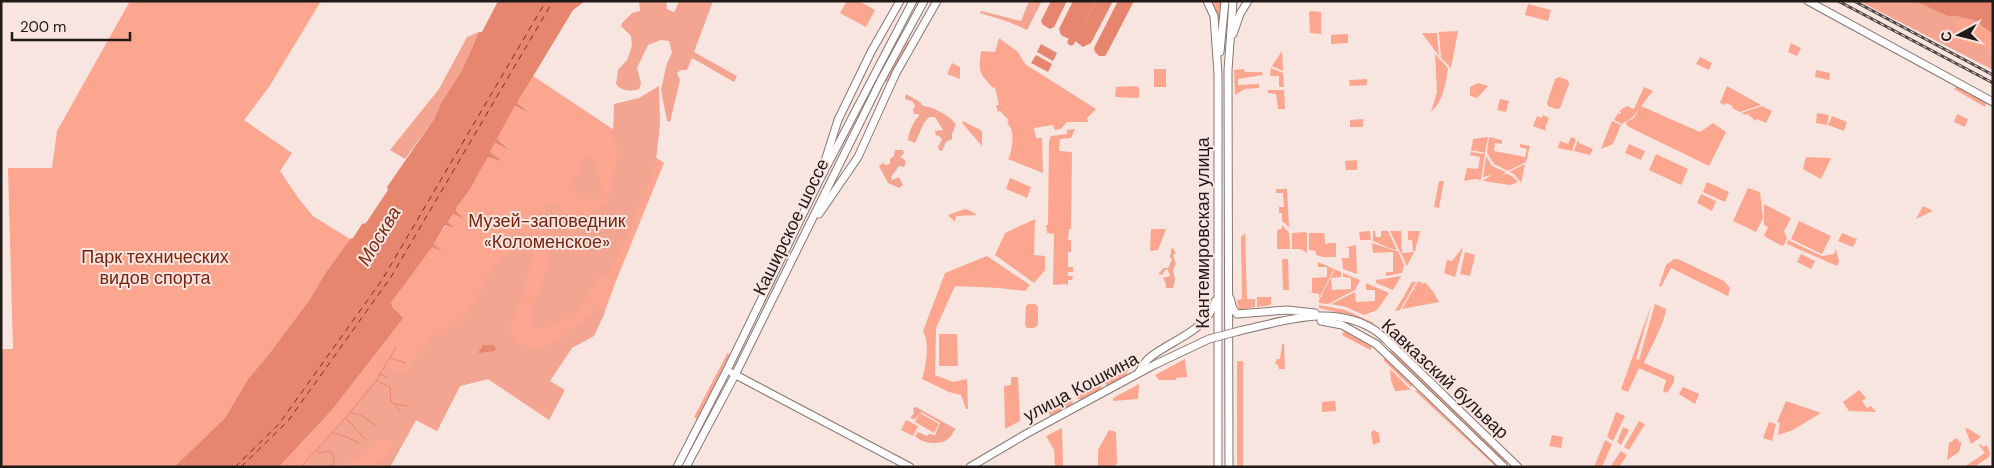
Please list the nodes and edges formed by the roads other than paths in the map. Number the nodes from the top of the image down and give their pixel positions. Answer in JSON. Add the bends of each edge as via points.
{"nodes":[{"id":1,"x":900,"y":1,"type":"edge"},
{"id":2,"x":913,"y":1,"type":"edge"},
{"id":3,"x":924,"y":1,"type":"edge"},
{"id":4,"x":937,"y":1,"type":"edge"},
{"id":5,"x":1207,"y":1,"type":"edge"},
{"id":6,"x":1225,"y":1,"type":"edge"},
{"id":7,"x":1233,"y":1,"type":"edge"},
{"id":8,"x":1248,"y":1,"type":"edge"},
{"id":9,"x":1808,"y":1,"type":"edge"},
{"id":10,"x":1228,"y":53,"type":"junction"},
{"id":11,"x":1218,"y":74,"type":"junction"},
{"id":12,"x":1993,"y":102,"type":"edge"},
{"id":13,"x":819,"y":181,"type":"junction"},
{"id":14,"x":807,"y":230,"type":"junction"},
{"id":15,"x":1227,"y":278,"type":"junction"},
{"id":16,"x":1217,"y":291,"type":"junction"},
{"id":17,"x":1327,"y":316,"type":"junction"},
{"id":18,"x":1288,"y":320,"type":"junction"},
{"id":19,"x":1239,"y":331,"type":"joint"},
{"id":20,"x":727,"y":370,"type":"junction"},
{"id":21,"x":735,"y":374,"type":"junction"},
{"id":22,"x":1137,"y":374,"type":"junction"},
{"id":23,"x":677,"y":467,"type":"edge"},
{"id":24,"x":686,"y":467,"type":"edge"},
{"id":25,"x":910,"y":467,"type":"edge"},
{"id":26,"x":970,"y":467,"type":"edge"},
{"id":27,"x":1218,"y":467,"type":"edge"},
{"id":28,"x":1228,"y":467,"type":"edge"},
{"id":29,"x":1504,"y":467,"type":"edge"},
{"id":30,"x":1518,"y":467,"type":"edge"}],
"edges":[{"from":1,"to":13,"type":"main road","via":[[838,120]]},
{"from":2,"to":13,"type":"main road","name":"Каширское шоссе"},
{"from":3,"to":14,"type":"main road","name":"Каширское шоссе"},
{"from":4,"to":14,"type":"main road","via":[[896,73],[861,150]]},
{"from":5,"to":11,"type":"main road","name":"Кантемировская улица","via":[[1214,22]]},
{"from":6,"to":11,"type":"main road"},
{"from":7,"to":10,"type":"main road"},
{"from":8,"to":10,"type":"main road","via":[[1237,20]]},
{"from":9,"to":12,"type":"main road"},
{"from":10,"to":15,"type":"main road","name":"Кантемировская улица"},
{"from":11,"to":16,"type":"main road","name":"Кантемировская улица"},
{"from":13,"to":20,"type":"main road","name":"Каширское шоссе"},
{"from":14,"to":21,"type":"main road","name":"Каширское шоссе"},
{"from":15,"to":17,"type":"main road","via":[[1233,309],[1238,314],[1292,310]]},
{"from":15,"to":28,"type":"main road","name":"Кантемировская улица"},
{"from":16,"to":22,"type":"main road","via":[[1208,316],[1193,330],[1147,360]]},
{"from":16,"to":27,"type":"main road","name":"Кантемировская улица"},
{"from":17,"to":18,"type":"main road","name":"Кавказский бульвар"},
{"from":17,"to":30,"type":"main road","name":"Кавказский бульвар","via":[[1346,319],[1375,331]]},
{"from":18,"to":19,"type":"main road","name":"Кавказский бульвар"},
{"from":18,"to":29,"type":"main road","name":"Кавказский бульвар","via":[[1327,321],[1370,339]]},
{"from":19,"to":22,"type":"main road","name":"улица Кошкина","bridge":true,"via":[[1208,339]]},
{"from":20,"to":21,"type":"main road"},
{"from":20,"to":23,"type":"main road","name":"Каширское шоссе"},
{"from":21,"to":24,"type":"main road","name":"Каширское шоссе"},
{"from":21,"to":25,"type":"main road"},
{"from":22,"to":26,"type":"main road","name":"улица Кошкина"}]}
